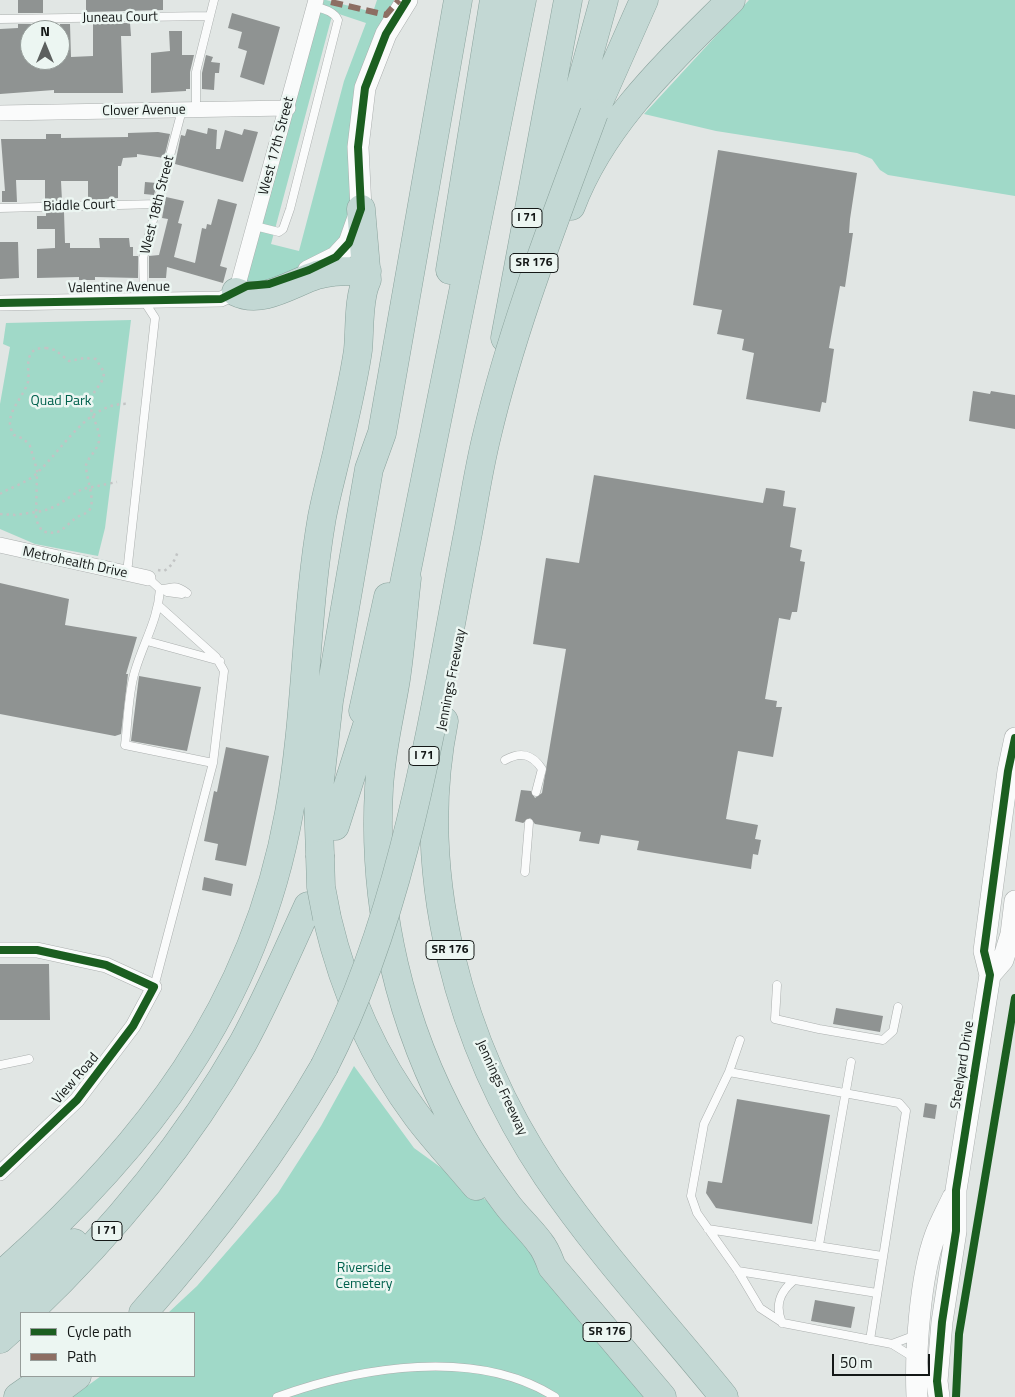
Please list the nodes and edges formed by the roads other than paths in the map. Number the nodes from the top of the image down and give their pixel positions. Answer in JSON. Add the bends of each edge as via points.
{"nodes":[{"id":1,"x":214,"y":0,"type":"edge"},
{"id":2,"x":407,"y":0,"type":"edge"},
{"id":3,"x":458,"y":0,"type":"edge"},
{"id":4,"x":494,"y":0,"type":"edge"},
{"id":5,"x":522,"y":0,"type":"edge"},
{"id":6,"x":604,"y":0,"type":"edge"},
{"id":7,"x":616,"y":0,"type":"edge"},
{"id":8,"x":630,"y":0,"type":"edge"},
{"id":9,"x":644,"y":0,"type":"edge"},
{"id":10,"x":731,"y":0,"type":"edge"},
{"id":11,"x":568,"y":1,"type":"edge"},
{"id":12,"x":315,"y":3,"type":"edge"},
{"id":13,"x":209,"y":16,"type":"junction"},
{"id":14,"x":0,"y":19,"type":"edge"},
{"id":15,"x":586,"y":107,"type":"junction"},
{"id":16,"x":288,"y":108,"type":"junction"},
{"id":17,"x":189,"y":110,"type":"junction"},
{"id":18,"x":0,"y":113,"type":"edge"},
{"id":19,"x":158,"y":204,"type":"junction"},
{"id":20,"x":0,"y":208,"type":"edge"},
{"id":21,"x":361,"y":209,"type":"junction"},
{"id":22,"x":255,"y":226,"type":"junction"},
{"id":23,"x":367,"y":275,"type":"junction"},
{"id":24,"x":236,"y":292,"type":"junction"},
{"id":25,"x":144,"y":301,"type":"junction"},
{"id":26,"x":0,"y":305,"type":"edge"},
{"id":27,"x":494,"y":430,"type":"junction"},
{"id":28,"x":368,"y":469,"type":"junction"},
{"id":29,"x":1,"y":547,"type":"edge"},
{"id":30,"x":127,"y":573,"type":"junction"},
{"id":31,"x":152,"y":574,"type":"joint"},
{"id":32,"x":407,"y":578,"type":"junction"},
{"id":33,"x":162,"y":589,"type":"junction"},
{"id":34,"x":186,"y":592,"type":"dead end"},
{"id":35,"x":158,"y":605,"type":"junction"},
{"id":36,"x":147,"y":641,"type":"junction"},
{"id":37,"x":220,"y":661,"type":"junction"},
{"id":38,"x":1015,"y":738,"type":"edge"},
{"id":39,"x":361,"y":747,"type":"junction"},
{"id":40,"x":505,"y":760,"type":"dead end"},
{"id":41,"x":213,"y":763,"type":"junction"},
{"id":42,"x":536,"y":792,"type":"dead end"},
{"id":43,"x":529,"y":824,"type":"dead end"},
{"id":44,"x":335,"y":826,"type":"dead end"},
{"id":45,"x":525,"y":872,"type":"dead end"},
{"id":46,"x":1015,"y":901,"type":"edge"},
{"id":47,"x":317,"y":912,"type":"junction"},
{"id":48,"x":0,"y":950,"type":"edge"},
{"id":49,"x":990,"y":976,"type":"junction"},
{"id":50,"x":777,"y":985,"type":"dead end"},
{"id":51,"x":154,"y":987,"type":"junction"},
{"id":52,"x":898,"y":1006,"type":"dead end"},
{"id":53,"x":740,"y":1040,"type":"dead end"},
{"id":54,"x":29,"y":1059,"type":"dead end"},
{"id":55,"x":851,"y":1062,"type":"dead end"},
{"id":56,"x":0,"y":1065,"type":"edge"},
{"id":57,"x":729,"y":1072,"type":"junction"},
{"id":58,"x":845,"y":1093,"type":"junction"},
{"id":59,"x":179,"y":1141,"type":"junction"},
{"id":60,"x":1,"y":1169,"type":"edge"},
{"id":61,"x":956,"y":1190,"type":"junction"},
{"id":62,"x":220,"y":1222,"type":"junction"},
{"id":63,"x":708,"y":1229,"type":"junction"},
{"id":64,"x":819,"y":1246,"type":"junction"},
{"id":65,"x":882,"y":1256,"type":"junction"},
{"id":66,"x":552,"y":1267,"type":"junction"},
{"id":67,"x":738,"y":1271,"type":"junction"},
{"id":68,"x":0,"y":1276,"type":"edge"},
{"id":69,"x":793,"y":1281,"type":"junction"},
{"id":70,"x":876,"y":1293,"type":"junction"},
{"id":71,"x":0,"y":1307,"type":"edge"},
{"id":72,"x":29,"y":1312,"type":"edge"},
{"id":73,"x":128,"y":1312,"type":"edge"},
{"id":74,"x":144,"y":1312,"type":"edge"},
{"id":75,"x":20,"y":1321,"type":"edge"},
{"id":76,"x":782,"y":1324,"type":"junction"},
{"id":77,"x":919,"y":1334,"type":"junction"},
{"id":78,"x":0,"y":1339,"type":"edge"},
{"id":79,"x":870,"y":1340,"type":"junction"},
{"id":80,"x":892,"y":1344,"type":"junction"},
{"id":81,"x":915,"y":1358,"type":"junction"},
{"id":82,"x":47,"y":1377,"type":"edge"},
{"id":83,"x":76,"y":1377,"type":"edge"},
{"id":84,"x":18,"y":1397,"type":"edge"},
{"id":85,"x":49,"y":1397,"type":"edge"},
{"id":86,"x":277,"y":1397,"type":"edge"},
{"id":87,"x":555,"y":1397,"type":"edge"},
{"id":88,"x":662,"y":1397,"type":"edge"},
{"id":89,"x":724,"y":1397,"type":"edge"},
{"id":90,"x":916,"y":1397,"type":"edge"},
{"id":91,"x":939,"y":1397,"type":"edge"}],
"edges":[{"from":1,"to":13,"type":"lane","name":"West 18th Street"},
{"from":2,"to":21,"type":"street","via":[[386,34],[365,88],[358,148]]},
{"from":3,"to":28,"type":"highway","via":[[382,433]]},
{"from":4,"to":39,"type":"highway","via":[[430,385],[380,641],[359,724]]},
{"from":5,"to":32,"type":"highway"},
{"from":6,"to":15,"type":"highway"},
{"from":7,"to":15,"type":"highway"},
{"from":8,"to":15,"type":"highway"},
{"from":9,"to":15,"type":"highway"},
{"from":10,"to":27,"type":"highway","via":[[628,108],[594,157],[550,260]]},
{"from":11,"to":27,"type":"highway","number":"I 71","bridge":true},
{"from":12,"to":16,"type":"street","name":"West 17th Street"},
{"from":12,"to":22,"type":"lane","via":[[338,20],[290,209],[279,232]]},
{"from":13,"to":14,"type":"lane","name":"Juneau Court"},
{"from":13,"to":17,"type":"lane","name":"West 18th Street"},
{"from":15,"to":27,"type":"highway","bridge":true,"via":[[529,293]]},
{"from":16,"to":17,"type":"street","name":"Clover Avenue"},
{"from":16,"to":22,"type":"street","name":"West 17th Street"},
{"from":17,"to":18,"type":"street","name":"Clover Avenue"},
{"from":17,"to":19,"type":"lane","name":"West 18th Street"},
{"from":19,"to":20,"type":"lane","name":"Biddle Court"},
{"from":19,"to":25,"type":"lane","name":"West 18th Street","via":[[144,251]]},
{"from":21,"to":23,"type":"highway"},
{"from":21,"to":24,"type":"street","via":[[349,244],[336,257],[309,270],[269,284],[247,286]]},
{"from":22,"to":24,"type":"street","name":"West 17th Street"},
{"from":23,"to":24,"type":"highway","via":[[336,271],[266,294],[246,297]]},
{"from":23,"to":28,"type":"highway","via":[[372,291],[373,332],[372,375],[364,429]]},
{"from":23,"to":68,"type":"highway","via":[[362,289],[353,382],[322,517],[289,815],[268,901],[256,935],[215,1024],[180,1080],[143,1130],[80,1199]]},
{"from":24,"to":25,"type":"street","name":"Valentine Avenue","via":[[221,299]]},
{"from":25,"to":26,"type":"street","name":"Valentine Avenue"},
{"from":25,"to":30,"type":"lane","via":[[155,318]]},
{"from":27,"to":62,"type":"highway","number":"I 71","bridge":true,"via":[[406,840],[367,967],[343,1030],[324,1067],[278,1144]]},
{"from":27,"to":89,"type":"highway","name":"Jennings Freeway","number":"SR 176","via":[[442,727],[436,788],[434,847],[451,953],[472,1026],[492,1076],[546,1174],[581,1222]]},
{"from":28,"to":47,"type":"highway","bridge":true,"via":[[341,624],[318,798],[322,887]]},
{"from":29,"to":30,"type":"street","name":"Metrohealth Drive"},
{"from":30,"to":31,"type":"street","name":"Metrohealth Drive"},
{"from":31,"to":33,"type":"lane"},
{"from":32,"to":39,"type":"highway"},
{"from":32,"to":66,"type":"highway","number":"SR 176","via":[[396,680],[383,746],[379,788],[386,928],[413,1035],[431,1080],[458,1132],[506,1204],[542,1244]]},
{"from":33,"to":34,"type":"lane","via":[[168,586],[182,588]]},
{"from":33,"to":35,"type":"lane"},
{"from":35,"to":36,"type":"lane"},
{"from":35,"to":37,"type":"lane"},
{"from":36,"to":37,"type":"lane"},
{"from":36,"to":41,"type":"lane","via":[[134,672],[125,745]]},
{"from":37,"to":41,"type":"lane","name":"View Road","via":[[224,670]]},
{"from":38,"to":49,"type":"street","name":"Steelyard Drive","via":[[984,951]]},
{"from":39,"to":44,"type":"highway"},
{"from":40,"to":42,"type":"lane","via":[[520,755],[533,758],[542,769]]},
{"from":41,"to":51,"type":"lane","name":"View Road"},
{"from":43,"to":45,"type":"lane"},
{"from":46,"to":49,"type":"street","name":"Steelyard Drive","via":[[1011,934],[1003,960]]},
{"from":47,"to":59,"type":"highway","number":"I 71","via":[[274,982],[242,1044]]},
{"from":47,"to":66,"type":"highway","via":[[369,1041],[392,1080],[417,1116],[488,1199],[532,1250]]},
{"from":48,"to":51,"type":"street","via":[[37,950],[106,965]]},
{"from":49,"to":61,"type":"street","name":"Steelyard Drive"},
{"from":50,"to":52,"type":"lane","via":[[775,1019],[819,1029],[883,1040],[892,1031]]},
{"from":51,"to":60,"type":"street","name":"View Road","via":[[133,1026],[77,1100]]},
{"from":53,"to":57,"type":"lane"},
{"from":54,"to":56,"type":"lane"},
{"from":55,"to":58,"type":"lane"},
{"from":57,"to":58,"type":"lane"},
{"from":57,"to":63,"type":"lane","via":[[704,1124],[691,1196]]},
{"from":58,"to":64,"type":"lane"},
{"from":58,"to":65,"type":"lane","via":[[899,1104],[906,1111]]},
{"from":59,"to":71,"type":"highway","via":[[66,1251]]},
{"from":59,"to":72,"type":"highway","number":"I 71","via":[[92,1249]]},
{"from":61,"to":77,"type":"street","name":"Steelyard Drive","via":[[935,1237],[926,1275]]},
{"from":61,"to":91,"type":"street","name":"Steelyard Drive","via":[[956,1231],[942,1322],[937,1381]]},
{"from":62,"to":73,"type":"highway","number":"I 71","via":[[170,1275]]},
{"from":62,"to":74,"type":"highway"},
{"from":63,"to":64,"type":"lane"},
{"from":63,"to":67,"type":"lane"},
{"from":64,"to":65,"type":"lane"},
{"from":65,"to":70,"type":"lane"},
{"from":66,"to":88,"type":"highway","number":"SR 176"},
{"from":67,"to":69,"type":"lane"},
{"from":67,"to":76,"type":"lane","via":[[760,1308]]},
{"from":69,"to":70,"type":"lane"},
{"from":69,"to":76,"type":"lane","via":[[780,1296],[778,1306]]},
{"from":70,"to":79,"type":"lane"},
{"from":75,"to":78,"type":"highway"},
{"from":76,"to":79,"type":"lane"},
{"from":77,"to":80,"type":"lane"},
{"from":77,"to":81,"type":"street","name":"Steelyard Drive"},
{"from":79,"to":80,"type":"lane"},
{"from":80,"to":81,"type":"lane"},
{"from":81,"to":90,"type":"street","name":"Steelyard Drive"},
{"from":82,"to":84,"type":"highway"},
{"from":83,"to":85,"type":"highway"},
{"from":86,"to":87,"type":"lane","via":[[380,1370],[424,1367],[505,1374]]}]}
